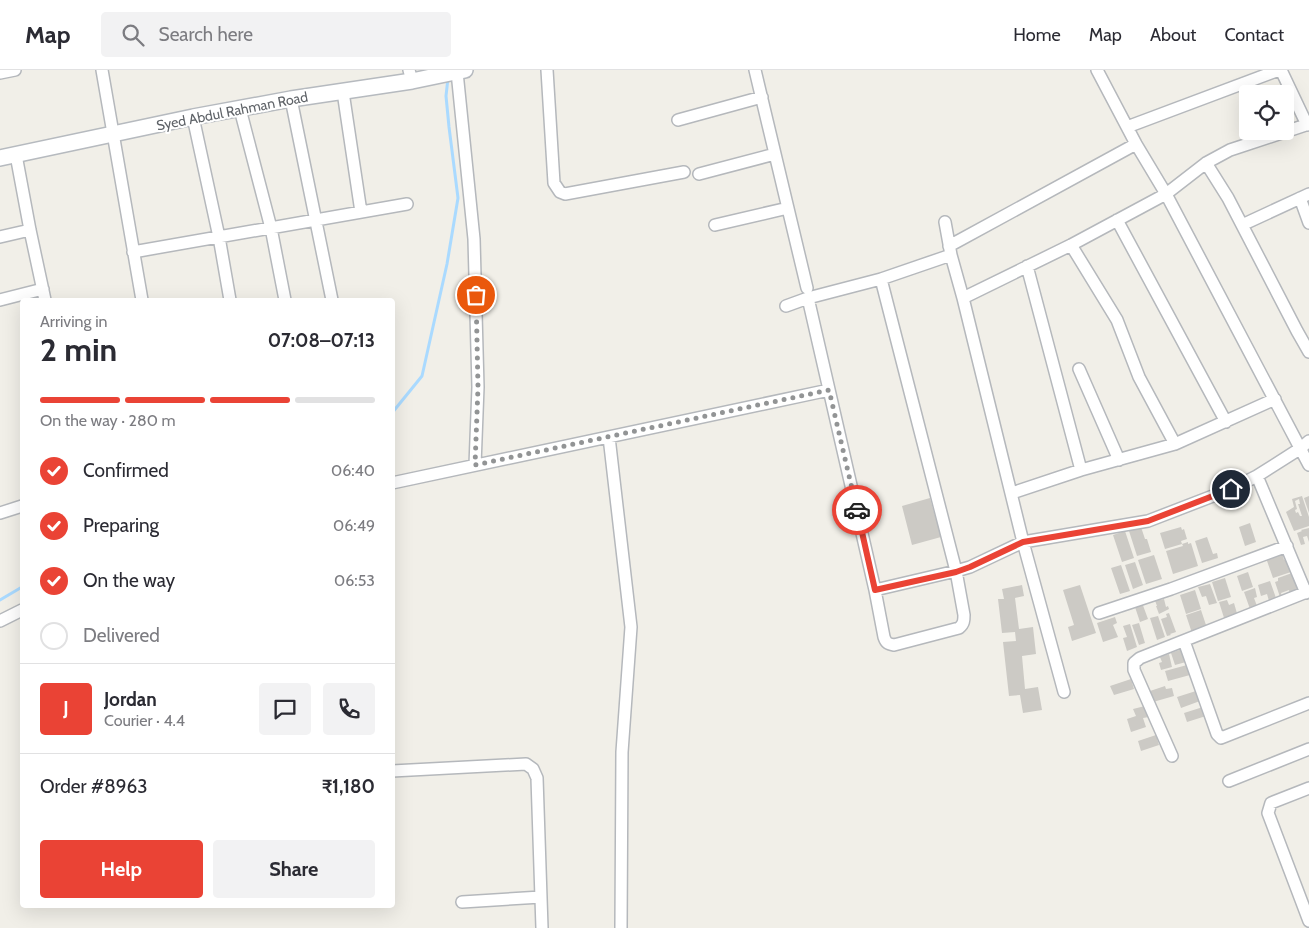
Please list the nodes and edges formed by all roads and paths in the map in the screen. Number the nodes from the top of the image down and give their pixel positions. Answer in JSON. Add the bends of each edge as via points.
{"nodes":[{"id":1,"x":102,"y":70,"type":"edge"},
{"id":2,"x":547,"y":70,"type":"edge"},
{"id":3,"x":755,"y":70,"type":"edge"},
{"id":4,"x":1098,"y":70,"type":"edge"},
{"id":5,"x":1280,"y":70,"type":"edge"},
{"id":6,"x":461,"y":71,"type":"edge"},
{"id":7,"x":416,"y":76,"type":"edge"},
{"id":8,"x":343,"y":92,"type":"junction"},
{"id":9,"x":762,"y":97,"type":"junction"},
{"id":10,"x":292,"y":99,"type":"junction"},
{"id":11,"x":240,"y":109,"type":"junction"},
{"id":12,"x":193,"y":117,"type":"junction"},
{"id":13,"x":678,"y":120,"type":"dead end"},
{"id":14,"x":1308,"y":124,"type":"edge"},
{"id":15,"x":1127,"y":127,"type":"junction"},
{"id":16,"x":112,"y":134,"type":"junction"},
{"id":17,"x":1136,"y":144,"type":"junction"},
{"id":18,"x":775,"y":154,"type":"junction"},
{"id":19,"x":16,"y":155,"type":"junction"},
{"id":20,"x":0,"y":158,"type":"edge"},
{"id":21,"x":1206,"y":164,"type":"junction"},
{"id":22,"x":684,"y":172,"type":"dead end"},
{"id":23,"x":699,"y":174,"type":"dead end"},
{"id":24,"x":1166,"y":194,"type":"junction"},
{"id":25,"x":1304,"y":196,"type":"edge"},
{"id":26,"x":407,"y":204,"type":"dead end"},
{"id":27,"x":788,"y":208,"type":"junction"},
{"id":28,"x":361,"y":212,"type":"junction"},
{"id":29,"x":317,"y":220,"type":"junction"},
{"id":30,"x":1117,"y":220,"type":"junction"},
{"id":31,"x":945,"y":222,"type":"dead end"},
{"id":32,"x":1309,"y":223,"type":"edge"},
{"id":33,"x":715,"y":225,"type":"dead end"},
{"id":34,"x":1242,"y":225,"type":"junction"},
{"id":35,"x":271,"y":228,"type":"junction"},
{"id":36,"x":30,"y":230,"type":"junction"},
{"id":37,"x":0,"y":237,"type":"edge"},
{"id":38,"x":219,"y":237,"type":"junction"},
{"id":39,"x":1071,"y":245,"type":"junction"},
{"id":40,"x":950,"y":251,"type":"junction"},
{"id":41,"x":133,"y":252,"type":"junction"},
{"id":42,"x":1027,"y":266,"type":"junction"},
{"id":43,"x":881,"y":279,"type":"junction"},
{"id":44,"x":808,"y":293,"type":"junction"},
{"id":45,"x":44,"y":295,"type":"edge"},
{"id":46,"x":142,"y":298,"type":"edge"},
{"id":47,"x":230,"y":298,"type":"edge"},
{"id":48,"x":285,"y":298,"type":"edge"},
{"id":49,"x":332,"y":298,"type":"edge"},
{"id":50,"x":963,"y":298,"type":"junction"},
{"id":51,"x":0,"y":300,"type":"edge"},
{"id":52,"x":786,"y":306,"type":"dead end"},
{"id":53,"x":1306,"y":339,"type":"edge"},
{"id":54,"x":1309,"y":352,"type":"edge"},
{"id":55,"x":1079,"y":369,"type":"dead end"},
{"id":56,"x":829,"y":390,"type":"junction"},
{"id":57,"x":1275,"y":400,"type":"junction"},
{"id":58,"x":1226,"y":422,"type":"junction"},
{"id":59,"x":609,"y":437,"type":"junction"},
{"id":60,"x":1175,"y":444,"type":"junction"},
{"id":61,"x":1305,"y":444,"type":"edge"},
{"id":62,"x":1119,"y":460,"type":"junction"},
{"id":63,"x":475,"y":465,"type":"junction"},
{"id":64,"x":1309,"y":465,"type":"edge"},
{"id":65,"x":1081,"y":470,"type":"junction"},
{"id":66,"x":1257,"y":476,"type":"junction"},
{"id":67,"x":395,"y":482,"type":"edge"},
{"id":68,"x":1012,"y":493,"type":"junction"},
{"id":69,"x":20,"y":507,"type":"edge"},
{"id":70,"x":0,"y":513,"type":"edge"},
{"id":71,"x":1023,"y":542,"type":"junction"},
{"id":72,"x":1286,"y":546,"type":"junction"},
{"id":73,"x":956,"y":572,"type":"junction"},
{"id":74,"x":875,"y":590,"type":"junction"},
{"id":75,"x":1307,"y":592,"type":"edge"},
{"id":76,"x":20,"y":611,"type":"edge"},
{"id":77,"x":1098,"y":613,"type":"dead end"},
{"id":78,"x":0,"y":620,"type":"edge"},
{"id":79,"x":1184,"y":640,"type":"junction"},
{"id":80,"x":1064,"y":692,"type":"dead end"},
{"id":81,"x":1309,"y":703,"type":"edge"},
{"id":82,"x":1309,"y":749,"type":"edge"},
{"id":83,"x":1172,"y":756,"type":"dead end"},
{"id":84,"x":395,"y":771,"type":"edge"},
{"id":85,"x":1229,"y":781,"type":"dead end"},
{"id":86,"x":1309,"y":788,"type":"edge"},
{"id":87,"x":541,"y":897,"type":"junction"},
{"id":88,"x":462,"y":902,"type":"dead end"},
{"id":89,"x":1309,"y":921,"type":"edge"},
{"id":90,"x":542,"y":928,"type":"edge"},
{"id":91,"x":621,"y":928,"type":"edge"}],
"edges":[{"from":1,"to":16,"type":"street"},
{"from":2,"to":22,"type":"street","via":[[554,183],[560,192],[565,194]]},
{"from":3,"to":9,"type":"street"},
{"from":4,"to":15,"type":"street"},
{"from":5,"to":14,"type":"street"},
{"from":5,"to":15,"type":"street"},
{"from":6,"to":7,"type":"street","name":"Syed Abdul Rahman Road"},
{"from":6,"to":63,"type":"street","via":[[474,239],[478,387]]},
{"from":7,"to":8,"type":"street","name":"Syed Abdul Rahman Road"},
{"from":8,"to":10,"type":"street","name":"Syed Abdul Rahman Road"},
{"from":8,"to":28,"type":"street"},
{"from":9,"to":13,"type":"street"},
{"from":9,"to":18,"type":"street"},
{"from":10,"to":11,"type":"street","name":"Syed Abdul Rahman Road"},
{"from":10,"to":29,"type":"street"},
{"from":11,"to":12,"type":"street","name":"Syed Abdul Rahman Road"},
{"from":11,"to":35,"type":"street"},
{"from":12,"to":16,"type":"street","name":"Syed Abdul Rahman Road"},
{"from":12,"to":38,"type":"street"},
{"from":14,"to":21,"type":"street","via":[[1230,150]]},
{"from":15,"to":17,"type":"street"},
{"from":16,"to":19,"type":"street","name":"Syed Abdul Rahman Road"},
{"from":16,"to":41,"type":"street"},
{"from":17,"to":24,"type":"street"},
{"from":17,"to":40,"type":"street"},
{"from":18,"to":23,"type":"street"},
{"from":18,"to":27,"type":"street"},
{"from":19,"to":20,"type":"street","name":"Syed Abdul Rahman Road"},
{"from":19,"to":36,"type":"street"},
{"from":21,"to":24,"type":"street"},
{"from":21,"to":34,"type":"street"},
{"from":24,"to":30,"type":"street"},
{"from":24,"to":57,"type":"street"},
{"from":25,"to":32,"type":"street"},
{"from":25,"to":34,"type":"street"},
{"from":26,"to":28,"type":"street"},
{"from":27,"to":33,"type":"street"},
{"from":27,"to":44,"type":"street"},
{"from":28,"to":29,"type":"street"},
{"from":29,"to":35,"type":"street"},
{"from":29,"to":49,"type":"street"},
{"from":30,"to":39,"type":"street"},
{"from":30,"to":58,"type":"street"},
{"from":31,"to":40,"type":"street"},
{"from":34,"to":53,"type":"street"},
{"from":35,"to":38,"type":"street"},
{"from":35,"to":48,"type":"street"},
{"from":36,"to":37,"type":"street"},
{"from":36,"to":45,"type":"street"},
{"from":38,"to":41,"type":"street"},
{"from":38,"to":47,"type":"street"},
{"from":39,"to":42,"type":"street"},
{"from":39,"to":60,"type":"street","via":[[1117,320],[1139,377]]},
{"from":40,"to":43,"type":"street"},
{"from":40,"to":50,"type":"street"},
{"from":41,"to":46,"type":"street"},
{"from":42,"to":50,"type":"street"},
{"from":42,"to":65,"type":"street"},
{"from":43,"to":44,"type":"street"},
{"from":43,"to":73,"type":"street"},
{"from":44,"to":52,"type":"street"},
{"from":44,"to":56,"type":"street"},
{"from":45,"to":51,"type":"street"},
{"from":50,"to":68,"type":"street"},
{"from":53,"to":54,"type":"street"},
{"from":55,"to":62,"type":"street"},
{"from":56,"to":59,"type":"street"},
{"from":56,"to":74,"type":"street"},
{"from":57,"to":58,"type":"street"},
{"from":57,"to":61,"type":"street"},
{"from":58,"to":60,"type":"street"},
{"from":59,"to":63,"type":"street"},
{"from":59,"to":91,"type":"street","via":[[630,627],[622,752]]},
{"from":60,"to":62,"type":"street"},
{"from":61,"to":64,"type":"street"},
{"from":61,"to":66,"type":"street"},
{"from":62,"to":65,"type":"street"},
{"from":63,"to":67,"type":"street"},
{"from":65,"to":68,"type":"street"},
{"from":66,"to":71,"type":"street","via":[[1148,521]]},
{"from":66,"to":72,"type":"street"},
{"from":68,"to":71,"type":"street"},
{"from":69,"to":70,"type":"street"},
{"from":71,"to":73,"type":"street"},
{"from":71,"to":80,"type":"street"},
{"from":72,"to":75,"type":"street"},
{"from":72,"to":77,"type":"street"},
{"from":73,"to":74,"type":"street"},
{"from":73,"to":74,"type":"street","via":[[964,615],[962,625],[894,645],[886,642],[884,637]]},
{"from":75,"to":79,"type":"street"},
{"from":76,"to":78,"type":"street"},
{"from":79,"to":81,"type":"street","via":[[1220,738]]},
{"from":79,"to":83,"type":"street","via":[[1134,663],[1134,670]]},
{"from":82,"to":85,"type":"street"},
{"from":84,"to":87,"type":"street","via":[[530,766],[538,778]]},
{"from":86,"to":89,"type":"street","via":[[1271,803],[1268,813]]},
{"from":87,"to":88,"type":"street"},
{"from":87,"to":90,"type":"street"}]}
